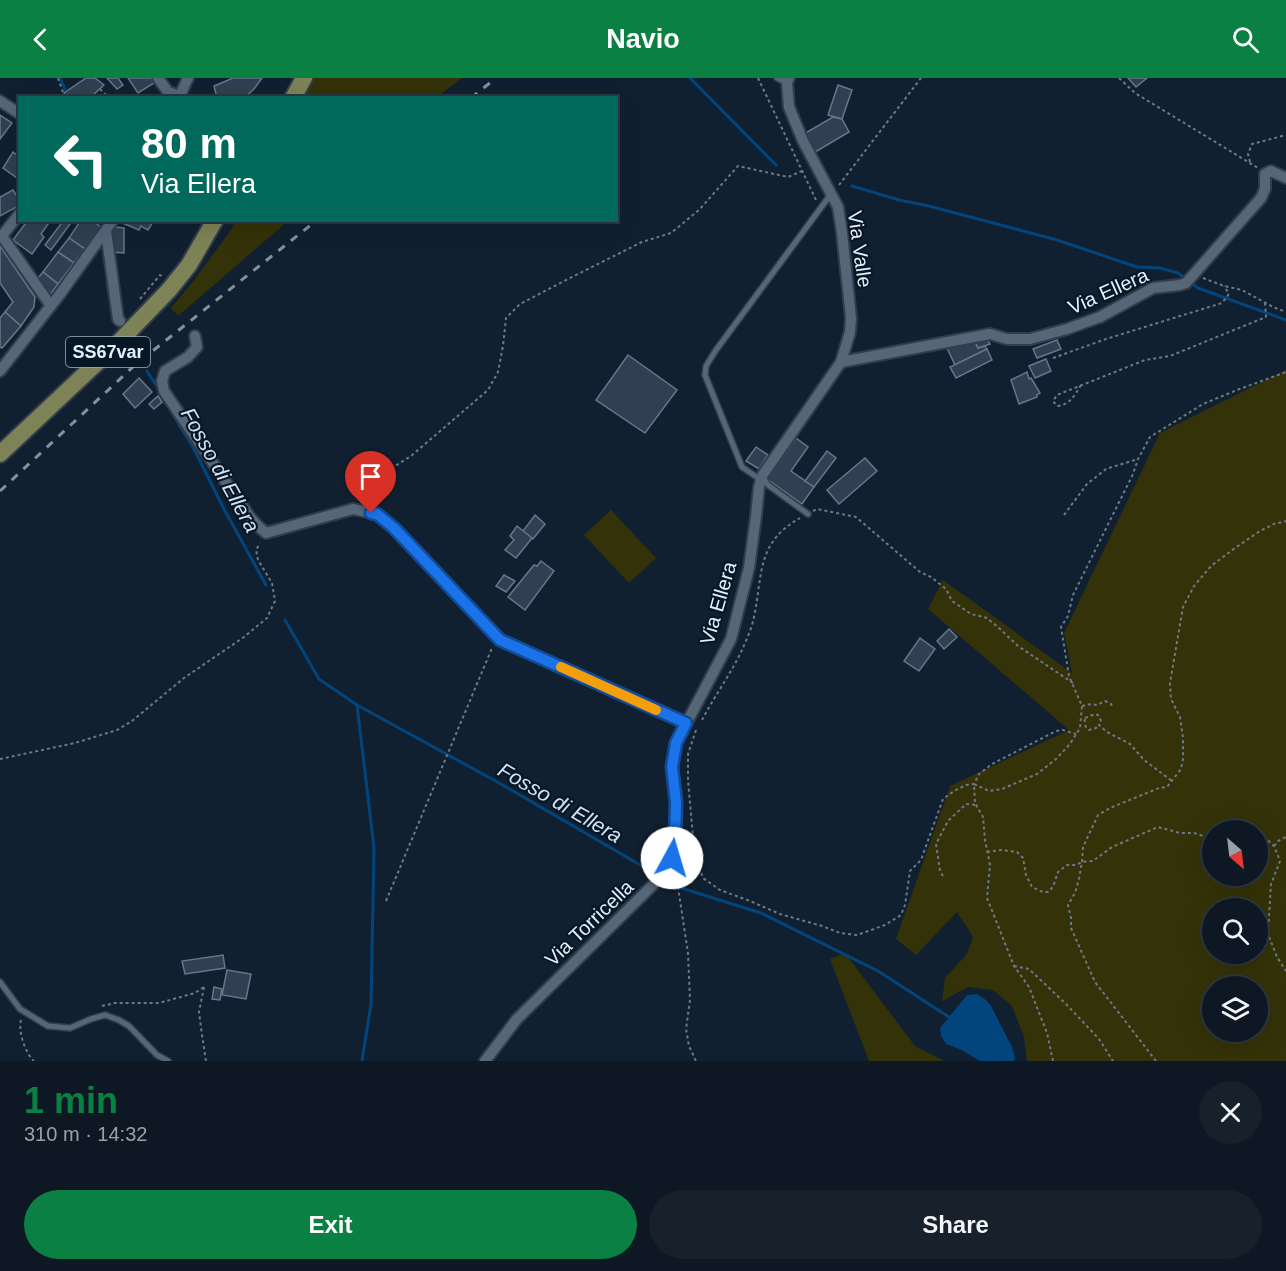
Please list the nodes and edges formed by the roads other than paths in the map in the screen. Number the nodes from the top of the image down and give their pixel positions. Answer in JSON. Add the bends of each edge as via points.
{"nodes":[{"id":1,"x":158,"y":78,"type":"edge"},
{"id":2,"x":188,"y":78,"type":"edge"},
{"id":3,"x":291,"y":78,"type":"edge"},
{"id":4,"x":304,"y":78,"type":"edge"},
{"id":5,"x":784,"y":80,"type":"edge"},
{"id":6,"x":177,"y":96,"type":"edge"},
{"id":7,"x":179,"y":96,"type":"edge"},
{"id":8,"x":281,"y":96,"type":"edge"},
{"id":9,"x":294,"y":96,"type":"edge"},
{"id":10,"x":0,"y":100,"type":"edge"},
{"id":11,"x":18,"y":113,"type":"edge"},
{"id":12,"x":1286,"y":178,"type":"edge"},
{"id":13,"x":831,"y":194,"type":"junction"},
{"id":14,"x":18,"y":215,"type":"edge"},
{"id":15,"x":111,"y":222,"type":"edge"},
{"id":16,"x":213,"y":222,"type":"edge"},
{"id":17,"x":218,"y":222,"type":"edge"},
{"id":18,"x":106,"y":231,"type":"junction"},
{"id":19,"x":1,"y":236,"type":"edge"},
{"id":20,"x":204,"y":240,"type":"junction"},
{"id":21,"x":51,"y":306,"type":"junction"},
{"id":22,"x":120,"y":321,"type":"dead end"},
{"id":23,"x":195,"y":336,"type":"dead end"},
{"id":24,"x":841,"y":362,"type":"junction"},
{"id":25,"x":0,"y":371,"type":"edge"},
{"id":26,"x":0,"y":454,"type":"edge"},
{"id":27,"x":761,"y":478,"type":"junction"},
{"id":28,"x":808,"y":514,"type":"road end"},
{"id":29,"x":686,"y":723,"type":"junction"},
{"id":30,"x":0,"y":982,"type":"edge"},
{"id":31,"x":168,"y":1061,"type":"edge"},
{"id":32,"x":485,"y":1061,"type":"edge"}],
"edges":[{"from":1,"to":6,"type":"street","via":[[168,92]]},
{"from":2,"to":7,"type":"street"},
{"from":3,"to":8,"type":"main road"},
{"from":4,"to":9,"type":"main road"},
{"from":5,"to":13,"type":"street","name":"Via Valle","via":[[789,107],[803,141]]},
{"from":10,"to":11,"type":"street"},
{"from":12,"to":24,"type":"street","name":"Via Ellera","via":[[1271,171],[1265,174],[1261,198],[1190,279],[1180,285],[1153,288],[1100,317],[1030,339],[990,334]]},
{"from":13,"to":24,"type":"street","name":"Via Valle","via":[[838,207],[851,318]]},
{"from":13,"to":27,"type":"lane","via":[[706,366],[705,375],[742,467]]},
{"from":14,"to":19,"type":"street"},
{"from":15,"to":18,"type":"street"},
{"from":16,"to":20,"type":"main road","number":"SS67var"},
{"from":17,"to":20,"type":"main road","number":"SS67var"},
{"from":18,"to":21,"type":"street"},
{"from":18,"to":22,"type":"street"},
{"from":19,"to":21,"type":"street"},
{"from":20,"to":26,"type":"main road","number":"SS67var","via":[[189,265],[142,319]]},
{"from":21,"to":25,"type":"street"},
{"from":23,"to":29,"type":"street","via":[[194,352],[165,371],[164,390],[258,526],[266,532],[353,509],[377,514],[500,640]]},
{"from":24,"to":27,"type":"street","name":"Via Ellera"},
{"from":27,"to":28,"type":"lane"},
{"from":27,"to":29,"type":"street","name":"Via Ellera","via":[[748,568],[731,639]]},
{"from":29,"to":32,"type":"street","name":"Via Torricella","via":[[676,743],[672,767],[675,838],[672,858],[662,877],[517,1019]]},
{"from":30,"to":31,"type":"lane","via":[[20,1009],[48,1026],[70,1028],[105,1016],[119,1020]]}]}
